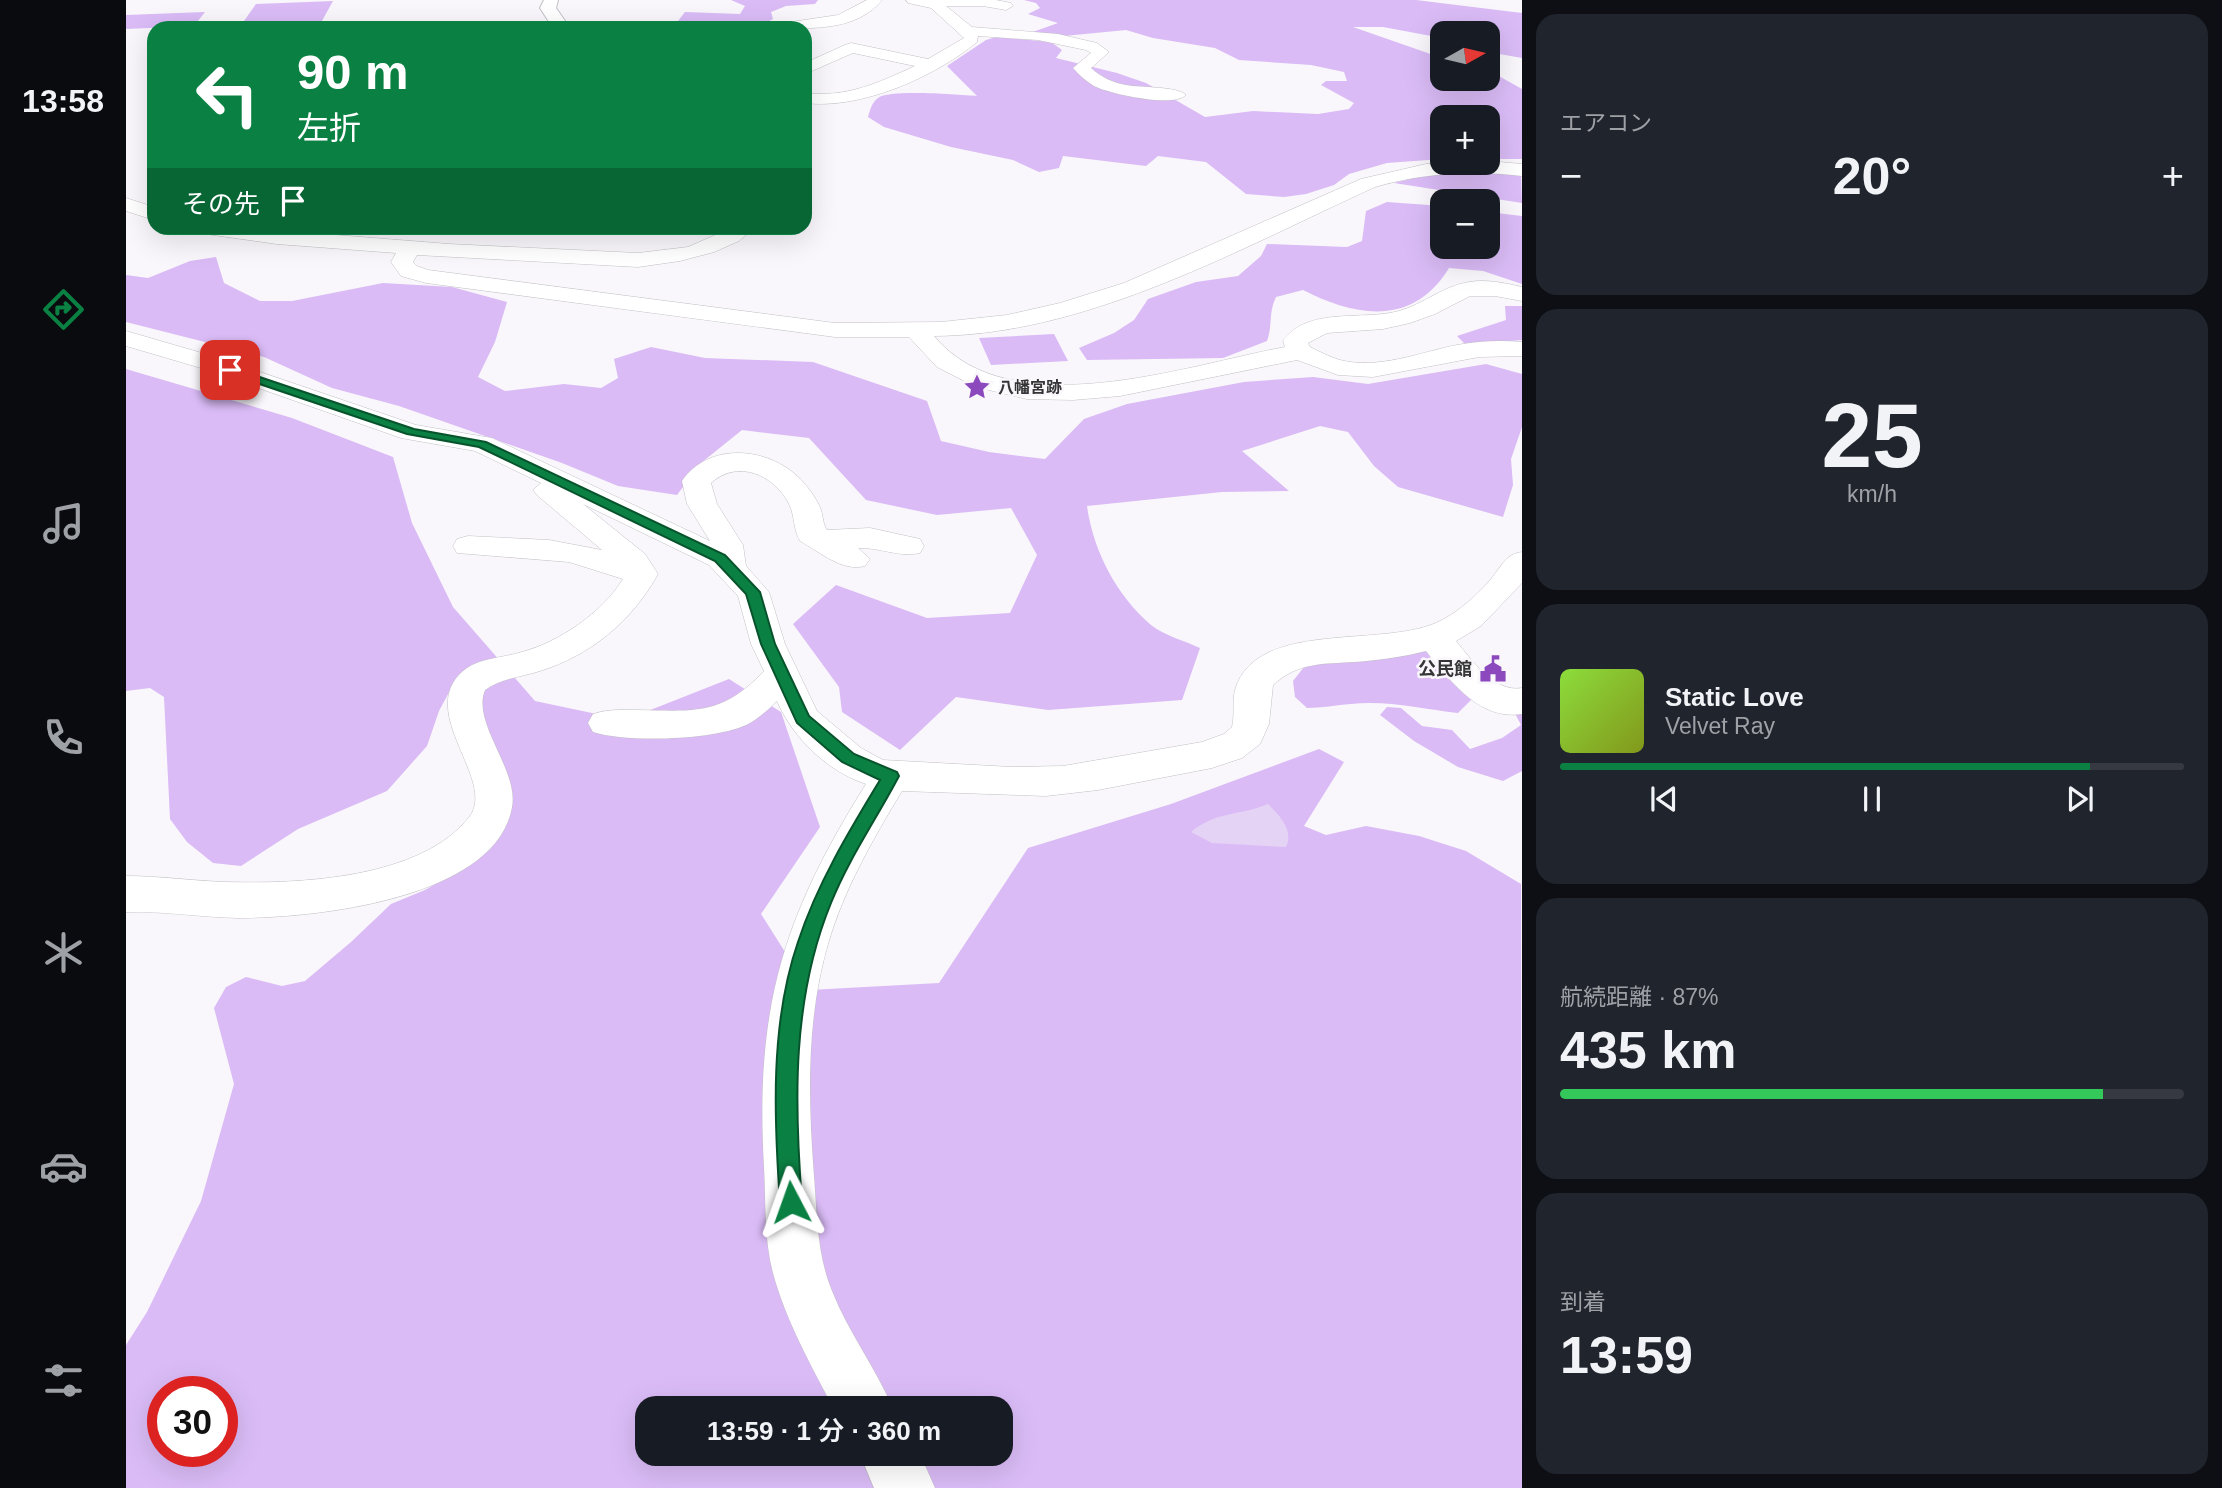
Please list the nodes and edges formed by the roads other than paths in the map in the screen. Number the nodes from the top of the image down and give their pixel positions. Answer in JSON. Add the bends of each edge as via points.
{"nodes":[{"id":1,"x":551,"y":0,"type":"edge"},
{"id":2,"x":875,"y":0,"type":"edge"},
{"id":3,"x":920,"y":1,"type":"edge"},
{"id":4,"x":838,"y":3,"type":"dead end"},
{"id":5,"x":1006,"y":6,"type":"dead end"},
{"id":6,"x":555,"y":21,"type":"edge"},
{"id":7,"x":830,"y":21,"type":"junction"},
{"id":8,"x":812,"y":23,"type":"edge"},
{"id":9,"x":968,"y":31,"type":"junction"},
{"id":10,"x":928,"y":64,"type":"junction"},
{"id":11,"x":812,"y":66,"type":"edge"},
{"id":12,"x":1177,"y":95,"type":"dead end"},
{"id":13,"x":812,"y":99,"type":"edge"},
{"id":14,"x":1522,"y":170,"type":"edge"},
{"id":15,"x":126,"y":204,"type":"edge"},
{"id":16,"x":147,"y":212,"type":"edge"},
{"id":17,"x":256,"y":235,"type":"edge"},
{"id":18,"x":732,"y":235,"type":"edge"},
{"id":19,"x":411,"y":248,"type":"junction"},
{"id":20,"x":1522,"y":294,"type":"edge"},
{"id":21,"x":917,"y":331,"type":"junction"},
{"id":22,"x":126,"y":338,"type":"edge"},
{"id":23,"x":1522,"y":349,"type":"edge"},
{"id":24,"x":1300,"y":352,"type":"junction"},
{"id":25,"x":523,"y":463,"type":"junction"},
{"id":26,"x":821,"y":540,"type":"junction"},
{"id":27,"x":909,"y":545,"type":"dead end"},
{"id":28,"x":468,"y":546,"type":"dead end"},
{"id":29,"x":855,"y":559,"type":"dead end"},
{"id":30,"x":1522,"y":562,"type":"edge"},
{"id":31,"x":731,"y":569,"type":"junction"},
{"id":32,"x":642,"y":574,"type":"junction"},
{"id":33,"x":1434,"y":638,"type":"junction"},
{"id":34,"x":781,"y":674,"type":"junction"},
{"id":35,"x":1522,"y":701,"type":"edge"},
{"id":36,"x":606,"y":723,"type":"dead end"},
{"id":37,"x":891,"y":776,"type":"junction"},
{"id":38,"x":126,"y":894,"type":"edge"},
{"id":39,"x":858,"y":1396,"type":"edge"},
{"id":40,"x":895,"y":1466,"type":"edge"},
{"id":41,"x":905,"y":1488,"type":"edge"}],
"edges":[{"from":1,"to":6,"type":"street","via":[[548,8]]},
{"from":2,"to":7,"type":"street","via":[[854,14]]},
{"from":3,"to":5,"type":"street"},
{"from":3,"to":9,"type":"street"},
{"from":4,"to":7,"type":"street","via":[[841,6]]},
{"from":7,"to":8,"type":"street"},
{"from":9,"to":10,"type":"street","via":[[969,42]]},
{"from":9,"to":12,"type":"street","via":[[1059,38],[1093,46],[1100,54],[1081,68],[1093,78],[1127,91]]},
{"from":10,"to":11,"type":"street","via":[[851,48]]},
{"from":10,"to":13,"type":"street","via":[[865,94]]},
{"from":14,"to":21,"type":"street","via":[[1464,165],[1397,174],[1119,292],[1007,322]]},
{"from":15,"to":16,"type":"street"},
{"from":17,"to":19,"type":"street"},
{"from":18,"to":19,"type":"street","via":[[709,248],[648,259]]},
{"from":19,"to":21,"type":"street","via":[[402,262],[409,271],[426,276],[771,323]]},
{"from":20,"to":24,"type":"street","via":[[1471,289],[1447,295],[1422,312],[1382,322],[1319,327],[1295,341]]},
{"from":21,"to":24,"type":"street","via":[[938,356],[962,371],[1008,387],[1044,392],[1102,389]]},
{"from":22,"to":25,"type":"street","via":[[411,432],[482,444]]},
{"from":23,"to":24,"type":"street","via":[[1496,348],[1351,369],[1330,366]]},
{"from":25,"to":31,"type":"street","via":[[720,558]]},
{"from":25,"to":32,"type":"street","via":[[546,488],[634,561]]},
{"from":26,"to":27,"type":"street","via":[[862,538]]},
{"from":26,"to":29,"type":"street"},
{"from":26,"to":31,"type":"street","via":[[811,534],[805,505],[797,494],[765,464],[739,461],[718,465],[696,481],[702,504],[728,545]]},
{"from":28,"to":32,"type":"street","via":[[577,552]]},
{"from":30,"to":33,"type":"street","via":[[1467,623]]},
{"from":31,"to":34,"type":"street","via":[[753,592]]},
{"from":32,"to":38,"type":"street","via":[[620,603],[582,639],[540,659],[491,672],[468,688],[470,725],[496,795],[492,815],[478,835],[454,855],[399,879],[292,898]]},
{"from":33,"to":35,"type":"street","via":[[1469,678],[1493,697]]},
{"from":33,"to":37,"type":"street","via":[[1298,654],[1269,667],[1255,679],[1251,692],[1250,731],[1223,750],[1145,767],[1031,782]]},
{"from":34,"to":36,"type":"street","via":[[766,691],[727,718]]},
{"from":34,"to":37,"type":"street","via":[[803,719],[814,731],[848,758]]},
{"from":37,"to":39,"type":"street","via":[[834,878],[806,943],[795,989],[786,1076],[785,1124],[799,1274]]},
{"from":40,"to":41,"type":"street"}]}
